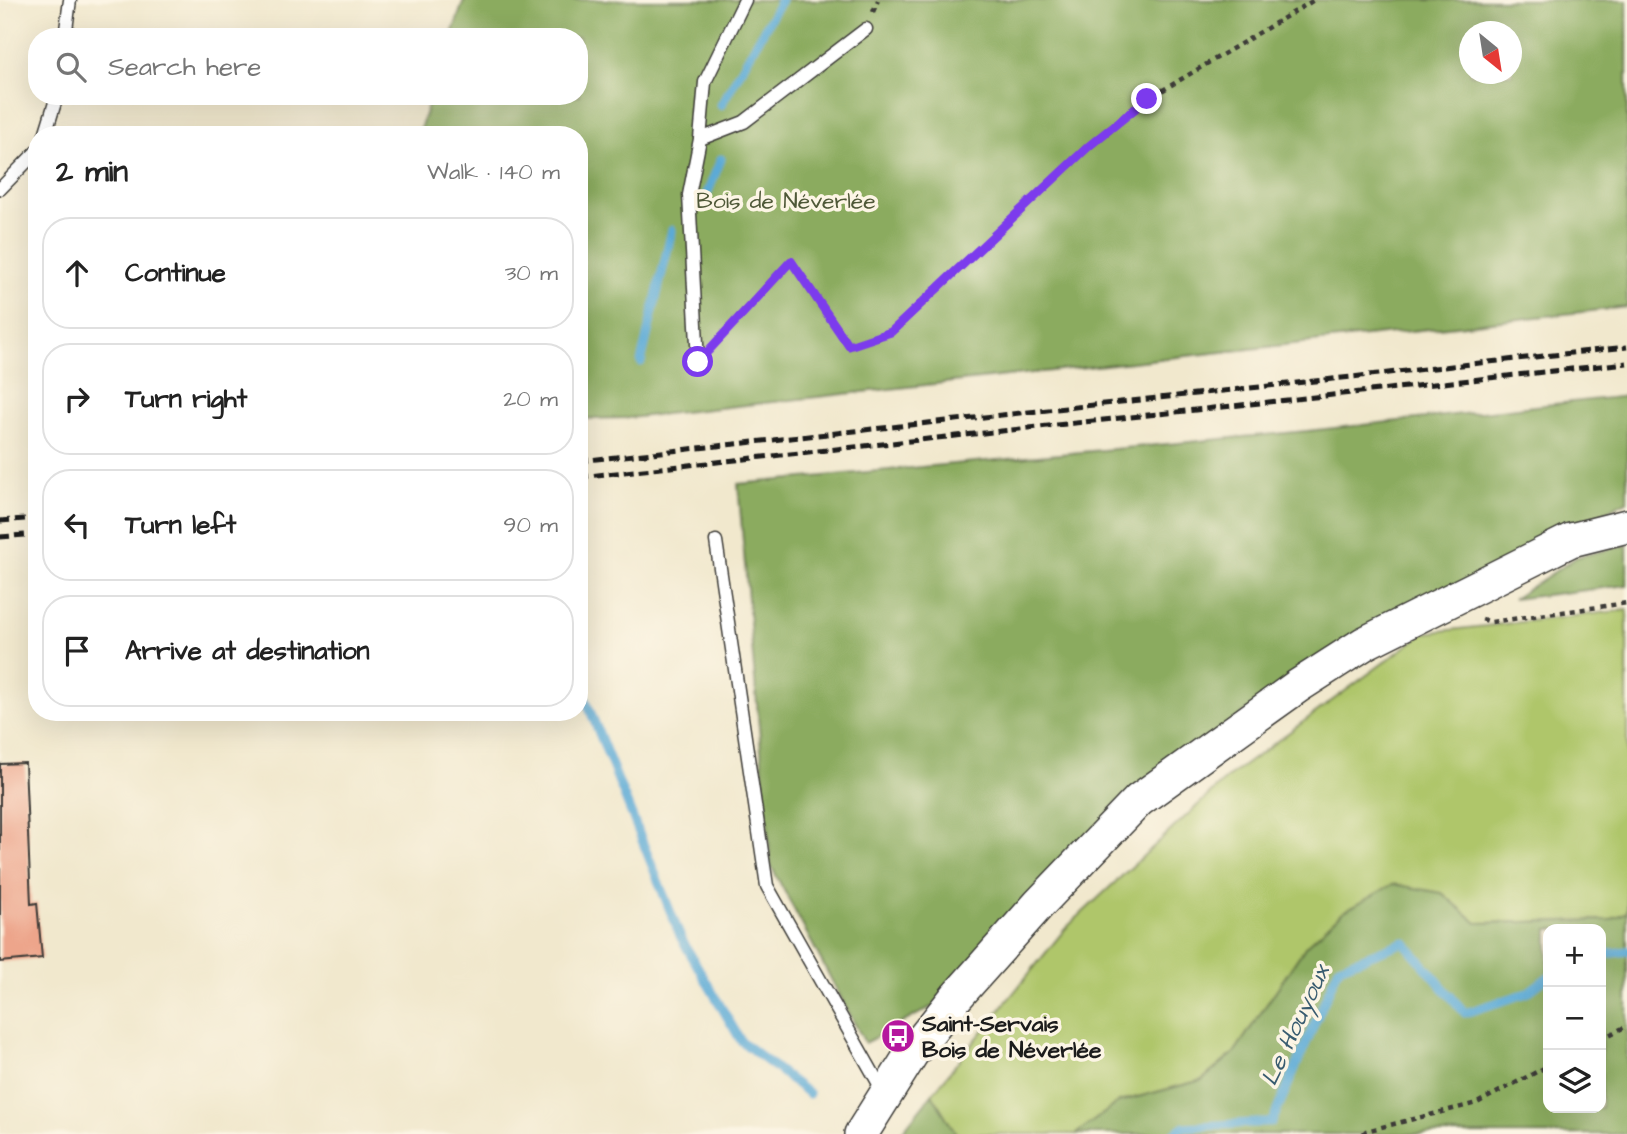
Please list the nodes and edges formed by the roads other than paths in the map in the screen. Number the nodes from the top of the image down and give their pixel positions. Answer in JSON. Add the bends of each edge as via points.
{"nodes":[{"id":1,"x":70,"y":0,"type":"edge"},
{"id":2,"x":745,"y":0,"type":"edge"},
{"id":3,"x":66,"y":28,"type":"edge"},
{"id":4,"x":866,"y":29,"type":"dead end"},
{"id":5,"x":54,"y":105,"type":"edge"},
{"id":6,"x":49,"y":126,"type":"edge"},
{"id":7,"x":700,"y":139,"type":"junction"},
{"id":8,"x":28,"y":160,"type":"edge"},
{"id":9,"x":0,"y":189,"type":"edge"},
{"id":10,"x":698,"y":362,"type":"road end"},
{"id":11,"x":1627,"y":526,"type":"edge"},
{"id":12,"x":716,"y":541,"type":"dead end"},
{"id":13,"x":886,"y":1096,"type":"junction"},
{"id":14,"x":860,"y":1134,"type":"edge"}],
"edges":[{"from":1,"to":3,"type":"lane"},
{"from":2,"to":7,"type":"lane","via":[[705,82]]},
{"from":4,"to":7,"type":"lane","via":[[744,122]]},
{"from":5,"to":6,"type":"lane"},
{"from":7,"to":10,"type":"lane","via":[[689,195]]},
{"from":8,"to":9,"type":"lane"},
{"from":11,"to":13,"type":"main road","via":[[1571,540],[1365,643],[1139,800],[957,996],[912,1053]]},
{"from":12,"to":13,"type":"lane","via":[[766,886]]},
{"from":13,"to":14,"type":"main road"}]}
